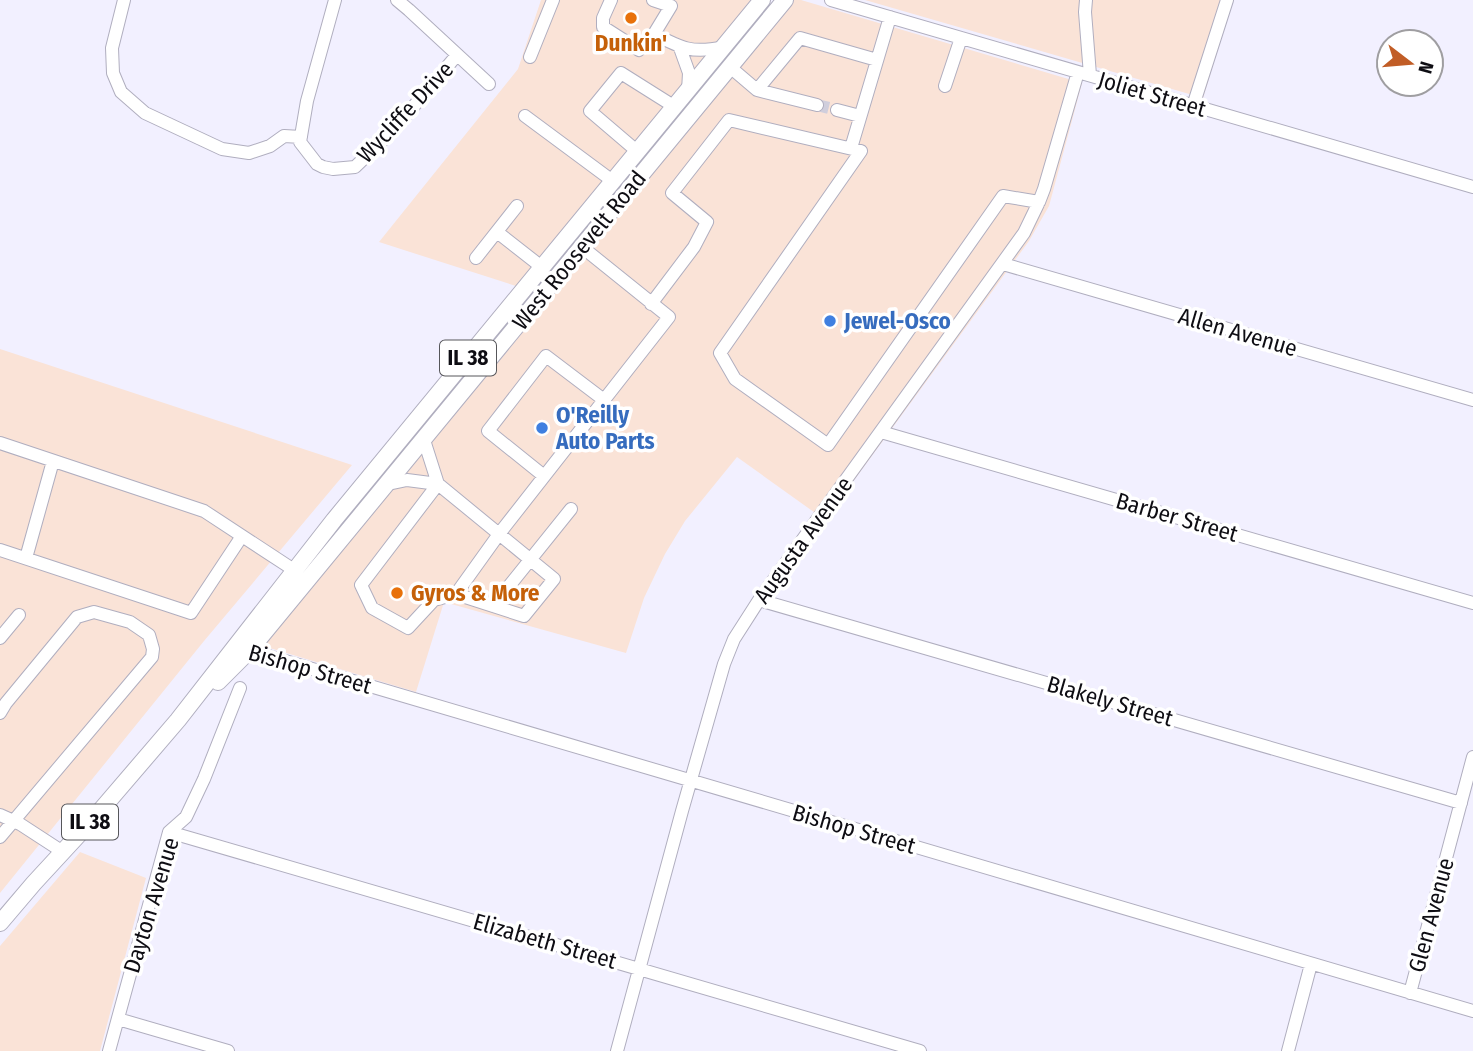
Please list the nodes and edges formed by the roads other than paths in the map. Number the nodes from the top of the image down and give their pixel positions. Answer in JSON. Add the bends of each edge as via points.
{"nodes":[{"id":1,"x":124,"y":0,"type":"edge"},
{"id":2,"x":335,"y":0,"type":"edge"},
{"id":3,"x":397,"y":0,"type":"edge"},
{"id":4,"x":553,"y":0,"type":"edge"},
{"id":5,"x":611,"y":0,"type":"edge"},
{"id":6,"x":653,"y":0,"type":"edge"},
{"id":7,"x":762,"y":0,"type":"edge"},
{"id":8,"x":785,"y":0,"type":"edge"},
{"id":9,"x":831,"y":0,"type":"edge"},
{"id":10,"x":886,"y":0,"type":"edge"},
{"id":11,"x":1086,"y":0,"type":"edge"},
{"id":12,"x":1227,"y":0,"type":"edge"},
{"id":13,"x":886,"y":16,"type":"junction"},
{"id":14,"x":654,"y":34,"type":"junction"},
{"id":15,"x":961,"y":38,"type":"junction"},
{"id":16,"x":723,"y":47,"type":"junction"},
{"id":17,"x":680,"y":48,"type":"junction"},
{"id":18,"x":457,"y":55,"type":"junction"},
{"id":19,"x":530,"y":57,"type":"dead end"},
{"id":20,"x":877,"y":60,"type":"junction"},
{"id":21,"x":730,"y":67,"type":"junction"},
{"id":22,"x":1084,"y":74,"type":"junction"},
{"id":23,"x":489,"y":84,"type":"dead end"},
{"id":24,"x":945,"y":86,"type":"dead end"},
{"id":25,"x":757,"y":90,"type":"junction"},
{"id":26,"x":688,"y":91,"type":"junction"},
{"id":27,"x":817,"y":105,"type":"tunnel mouth"},
{"id":28,"x":1194,"y":106,"type":"junction"},
{"id":29,"x":675,"y":107,"type":"junction"},
{"id":30,"x":837,"y":110,"type":"tunnel mouth"},
{"id":31,"x":525,"y":116,"type":"dead end"},
{"id":32,"x":860,"y":116,"type":"junction"},
{"id":33,"x":300,"y":136,"type":"junction"},
{"id":34,"x":851,"y":148,"type":"junction"},
{"id":35,"x":638,"y":152,"type":"junction"},
{"id":36,"x":614,"y":182,"type":"junction"},
{"id":37,"x":1473,"y":187,"type":"edge"},
{"id":38,"x":1039,"y":202,"type":"junction"},
{"id":39,"x":517,"y":206,"type":"dead end"},
{"id":40,"x":497,"y":232,"type":"junction"},
{"id":41,"x":582,"y":247,"type":"junction"},
{"id":42,"x":475,"y":258,"type":"dead end"},
{"id":43,"x":1003,"y":264,"type":"junction"},
{"id":44,"x":543,"y":268,"type":"junction"},
{"id":45,"x":651,"y":304,"type":"junction"},
{"id":46,"x":604,"y":400,"type":"junction"},
{"id":47,"x":1473,"y":400,"type":"edge"},
{"id":48,"x":881,"y":432,"type":"junction"},
{"id":49,"x":424,"y":440,"type":"junction"},
{"id":50,"x":0,"y":443,"type":"edge"},
{"id":51,"x":53,"y":461,"type":"junction"},
{"id":52,"x":544,"y":477,"type":"junction"},
{"id":53,"x":388,"y":484,"type":"junction"},
{"id":54,"x":438,"y":484,"type":"junction"},
{"id":55,"x":571,"y":509,"type":"dead end"},
{"id":56,"x":499,"y":534,"type":"junction"},
{"id":57,"x":242,"y":536,"type":"junction"},
{"id":58,"x":0,"y":550,"type":"edge"},
{"id":59,"x":26,"y":558,"type":"junction"},
{"id":60,"x":531,"y":560,"type":"junction"},
{"id":61,"x":294,"y":570,"type":"junction"},
{"id":62,"x":456,"y":594,"type":"junction"},
{"id":63,"x":759,"y":600,"type":"junction"},
{"id":64,"x":1473,"y":603,"type":"edge"},
{"id":65,"x":493,"y":607,"type":"junction"},
{"id":66,"x":19,"y":615,"type":"dead end"},
{"id":67,"x":0,"y":638,"type":"edge"},
{"id":68,"x":242,"y":649,"type":"junction"},
{"id":69,"x":240,"y":688,"type":"dead end"},
{"id":70,"x":0,"y":713,"type":"edge"},
{"id":71,"x":1473,"y":757,"type":"edge"},
{"id":72,"x":691,"y":781,"type":"junction"},
{"id":73,"x":1461,"y":803,"type":"junction"},
{"id":74,"x":0,"y":815,"type":"edge"},
{"id":75,"x":13,"y":821,"type":"junction"},
{"id":76,"x":169,"y":832,"type":"junction"},
{"id":77,"x":0,"y":837,"type":"edge"},
{"id":78,"x":62,"y":852,"type":"junction"},
{"id":79,"x":0,"y":923,"type":"edge"},
{"id":80,"x":1311,"y":964,"type":"junction"},
{"id":81,"x":639,"y":969,"type":"junction"},
{"id":82,"x":1410,"y":993,"type":"junction"},
{"id":83,"x":1473,"y":1011,"type":"edge"},
{"id":84,"x":118,"y":1019,"type":"junction"},
{"id":85,"x":109,"y":1051,"type":"edge"},
{"id":86,"x":228,"y":1051,"type":"edge"},
{"id":87,"x":617,"y":1051,"type":"edge"},
{"id":88,"x":920,"y":1051,"type":"edge"},
{"id":89,"x":1288,"y":1051,"type":"edge"}],
"edges":[{"from":1,"to":33,"type":"street","via":[[112,48],[113,73],[121,92],[145,113],[222,149],[249,153],[284,136]]},
{"from":2,"to":33,"type":"street"},
{"from":3,"to":18,"type":"street","name":"Wycliffe Drive"},
{"from":4,"to":19,"type":"street"},
{"from":5,"to":14,"type":"street","via":[[603,27],[639,50]]},
{"from":6,"to":14,"type":"street","via":[[671,6]]},
{"from":7,"to":16,"type":"main road","name":"West Roosevelt Road","number":"IL 38"},
{"from":8,"to":21,"type":"main road","name":"West Roosevelt Road","number":"IL 38"},
{"from":9,"to":13,"type":"street","name":"Joliet Street"},
{"from":10,"to":13,"type":"street"},
{"from":11,"to":22,"type":"street"},
{"from":12,"to":28,"type":"street"},
{"from":13,"to":15,"type":"street","name":"Joliet Street"},
{"from":13,"to":20,"type":"street"},
{"from":14,"to":17,"type":"street"},
{"from":15,"to":22,"type":"street","name":"Joliet Street"},
{"from":15,"to":24,"type":"street"},
{"from":16,"to":17,"type":"street"},
{"from":16,"to":26,"type":"main road","name":"West Roosevelt Road","number":"IL 38"},
{"from":17,"to":26,"type":"street","via":[[689,74]]},
{"from":18,"to":23,"type":"street","name":"Wycliffe Drive"},
{"from":18,"to":33,"type":"street","name":"Wycliffe Drive","via":[[355,167],[332,169],[317,164]]},
{"from":20,"to":25,"type":"street","via":[[800,38]]},
{"from":20,"to":32,"type":"street"},
{"from":21,"to":25,"type":"street"},
{"from":21,"to":41,"type":"main road","name":"West Roosevelt Road","number":"IL 38"},
{"from":22,"to":28,"type":"street","name":"Joliet Street"},
{"from":22,"to":38,"type":"street","name":"Augusta Avenue"},
{"from":25,"to":27,"type":"street"},
{"from":26,"to":29,"type":"main road","name":"West Roosevelt Road","number":"IL 38"},
{"from":28,"to":37,"type":"street","name":"Joliet Street"},
{"from":29,"to":35,"type":"main road","name":"West Roosevelt Road","number":"IL 38"},
{"from":29,"to":35,"type":"street","via":[[621,73],[590,111]]},
{"from":30,"to":32,"type":"street"},
{"from":31,"to":36,"type":"street"},
{"from":32,"to":34,"type":"street"},
{"from":34,"to":38,"type":"street","via":[[861,151],[719,353],[735,379],[828,445],[1003,196]]},
{"from":34,"to":45,"type":"street","via":[[729,120],[672,193],[707,222]]},
{"from":35,"to":36,"type":"main road","name":"West Roosevelt Road","number":"IL 38"},
{"from":36,"to":44,"type":"main road","name":"West Roosevelt Road","number":"IL 38"},
{"from":38,"to":43,"type":"street","name":"Augusta Avenue"},
{"from":39,"to":40,"type":"street"},
{"from":40,"to":42,"type":"street"},
{"from":40,"to":44,"type":"street"},
{"from":41,"to":45,"type":"street"},
{"from":41,"to":49,"type":"main road","name":"West Roosevelt Road","number":"IL 38"},
{"from":43,"to":47,"type":"street","name":"Allen Avenue"},
{"from":43,"to":48,"type":"street","name":"Augusta Avenue"},
{"from":44,"to":61,"type":"main road","name":"West Roosevelt Road","number":"IL 38"},
{"from":45,"to":46,"type":"street","via":[[669,317]]},
{"from":46,"to":52,"type":"street"},
{"from":46,"to":52,"type":"street","via":[[546,356],[488,431]]},
{"from":48,"to":63,"type":"street","name":"Augusta Avenue"},
{"from":48,"to":64,"type":"street","name":"Barber Street"},
{"from":49,"to":53,"type":"main road","name":"West Roosevelt Road","number":"IL 38"},
{"from":49,"to":54,"type":"street"},
{"from":50,"to":51,"type":"street"},
{"from":51,"to":57,"type":"street","via":[[204,511]]},
{"from":51,"to":59,"type":"street"},
{"from":52,"to":56,"type":"street"},
{"from":53,"to":54,"type":"street","via":[[407,480]]},
{"from":53,"to":68,"type":"main road","name":"West Roosevelt Road","number":"IL 38"},
{"from":54,"to":56,"type":"street"},
{"from":54,"to":62,"type":"street","via":[[361,585],[373,608],[408,628],[434,600]]},
{"from":55,"to":60,"type":"street"},
{"from":56,"to":60,"type":"street"},
{"from":56,"to":62,"type":"street"},
{"from":57,"to":59,"type":"street","via":[[191,613]]},
{"from":57,"to":61,"type":"street"},
{"from":58,"to":59,"type":"street"},
{"from":60,"to":65,"type":"street"},
{"from":60,"to":65,"type":"street","via":[[554,579],[524,616]]},
{"from":61,"to":68,"type":"main road","name":"West Roosevelt Road","number":"IL 38"},
{"from":62,"to":65,"type":"street"},
{"from":63,"to":72,"type":"street","name":"Augusta Avenue","via":[[724,664]]},
{"from":63,"to":73,"type":"street","name":"Blakely Street"},
{"from":66,"to":67,"type":"street"},
{"from":68,"to":72,"type":"street","name":"Bishop Street"},
{"from":68,"to":78,"type":"main road","name":"West Roosevelt Road","number":"IL 38"},
{"from":69,"to":76,"type":"street","name":"Dayton Avenue","via":[[187,817]]},
{"from":70,"to":75,"type":"street","via":[[77,617],[94,612],[130,622],[149,635],[152,657]]},
{"from":71,"to":73,"type":"street","name":"Glen Avenue"},
{"from":72,"to":80,"type":"street","name":"Bishop Street"},
{"from":72,"to":81,"type":"street","name":"Augusta Avenue"},
{"from":73,"to":82,"type":"street","name":"Glen Avenue"},
{"from":74,"to":75,"type":"street"},
{"from":75,"to":77,"type":"street"},
{"from":75,"to":78,"type":"street"},
{"from":76,"to":81,"type":"street","name":"Elizabeth Street"},
{"from":76,"to":84,"type":"street","name":"Dayton Avenue"},
{"from":78,"to":79,"type":"main road","name":"West Roosevelt Road","number":"IL 38"},
{"from":80,"to":82,"type":"street","name":"Bishop Street"},
{"from":80,"to":89,"type":"street"},
{"from":81,"to":87,"type":"street","name":"Augusta Avenue"},
{"from":81,"to":88,"type":"street","name":"Elizabeth Street"},
{"from":82,"to":83,"type":"street","name":"Bishop Street"},
{"from":84,"to":85,"type":"street","name":"Dayton Avenue"},
{"from":84,"to":86,"type":"street"}]}
